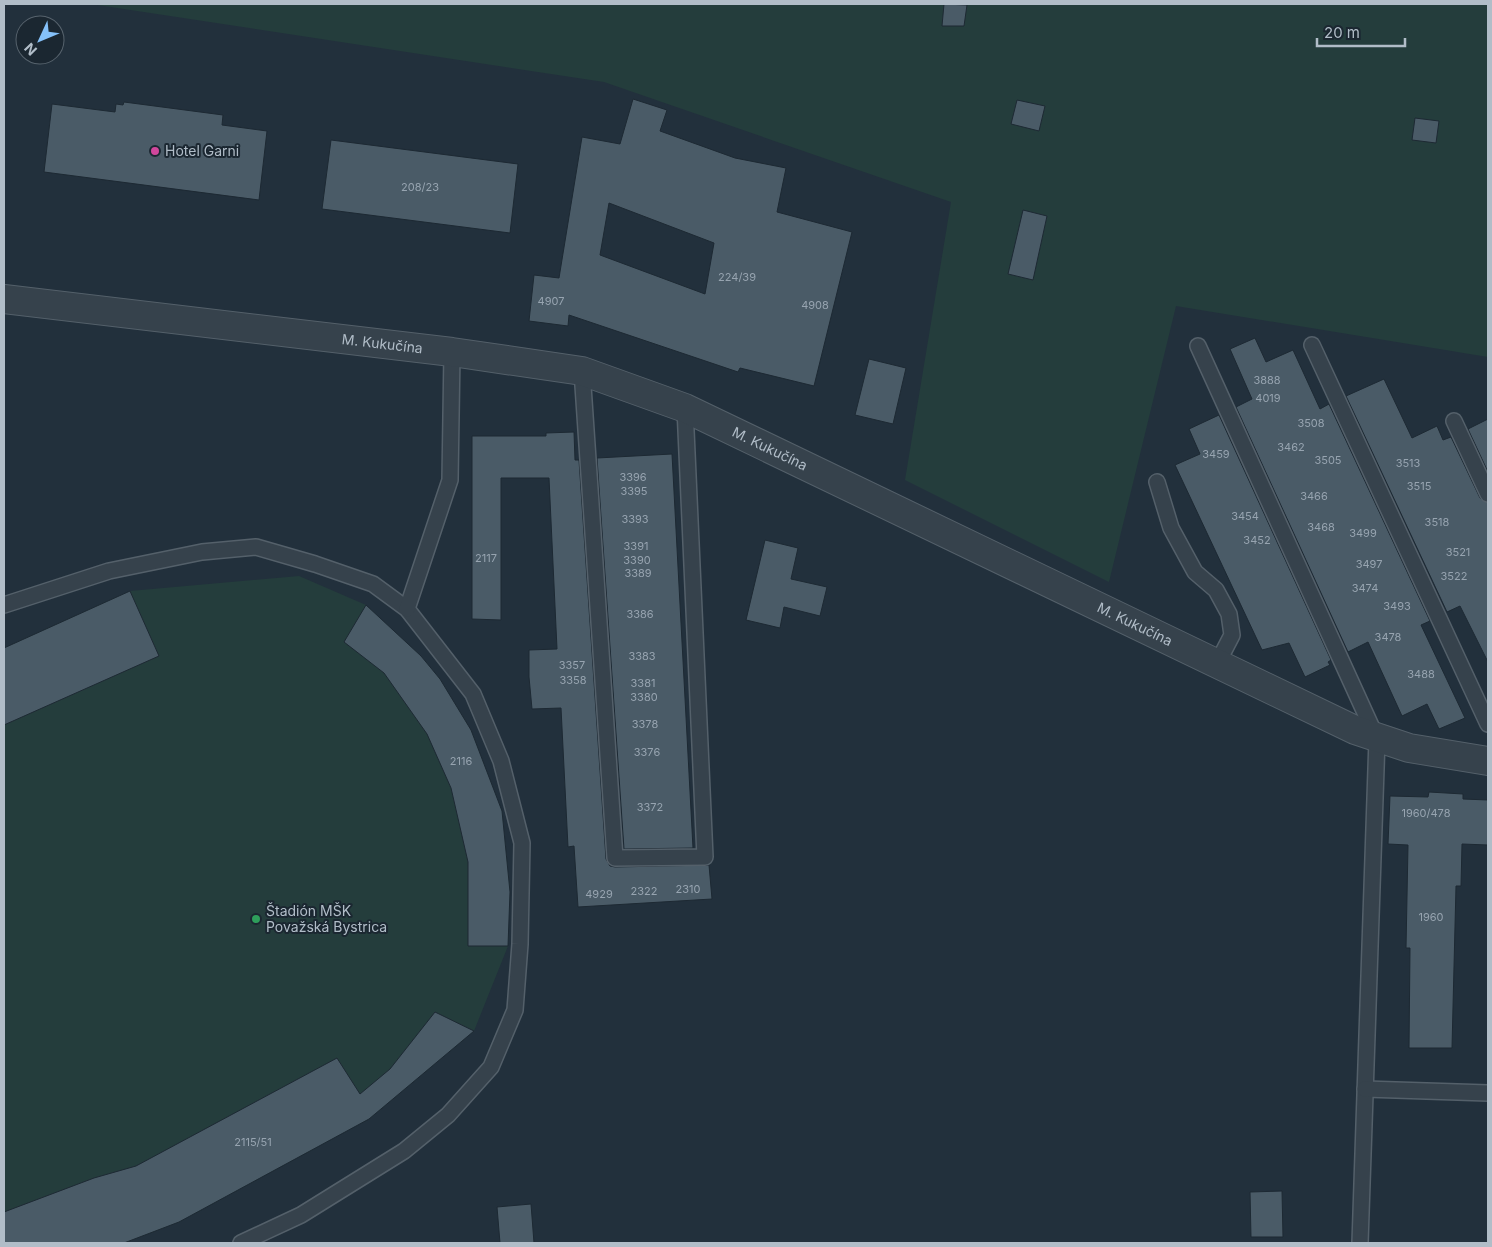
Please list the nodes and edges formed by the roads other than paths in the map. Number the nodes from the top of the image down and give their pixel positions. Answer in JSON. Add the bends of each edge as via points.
{"nodes":[{"id":1,"x":4,"y":299,"type":"edge"},
{"id":2,"x":1312,"y":345,"type":"dead end"},
{"id":3,"x":1198,"y":346,"type":"dead end"},
{"id":4,"x":452,"y":352,"type":"junction"},
{"id":5,"x":582,"y":371,"type":"junction"},
{"id":6,"x":685,"y":408,"type":"junction"},
{"id":7,"x":1454,"y":421,"type":"dead end"},
{"id":8,"x":1157,"y":482,"type":"dead end"},
{"id":9,"x":1488,"y":494,"type":"edge"},
{"id":10,"x":4,"y":605,"type":"edge"},
{"id":11,"x":407,"y":609,"type":"junction"},
{"id":12,"x":1217,"y":664,"type":"junction"},
{"id":13,"x":1488,"y":724,"type":"edge"},
{"id":14,"x":1377,"y":739,"type":"junction"},
{"id":15,"x":1488,"y":761,"type":"edge"},
{"id":16,"x":1365,"y":1089,"type":"junction"},
{"id":17,"x":1488,"y":1093,"type":"edge"},
{"id":18,"x":241,"y":1243,"type":"edge"},
{"id":19,"x":1360,"y":1243,"type":"edge"}],
"edges":[{"from":1,"to":4,"type":"street","name":"M. Kukučína"},
{"from":2,"to":13,"type":"lane"},
{"from":3,"to":14,"type":"lane"},
{"from":4,"to":5,"type":"street","name":"M. Kukučína"},
{"from":4,"to":11,"type":"lane","via":[[450,480]]},
{"from":5,"to":6,"type":"street","name":"M. Kukučína"},
{"from":5,"to":6,"type":"lane","via":[[615,858],[705,856]]},
{"from":6,"to":12,"type":"street","name":"M. Kukučína"},
{"from":7,"to":9,"type":"lane"},
{"from":8,"to":12,"type":"lane","via":[[1171,528],[1195,572],[1216,590],[1229,614],[1232,635]]},
{"from":10,"to":11,"type":"lane","via":[[109,571],[202,552],[256,547],[373,584]]},
{"from":11,"to":18,"type":"lane","via":[[473,694],[501,760],[522,843],[515,1010],[492,1067],[448,1115],[404,1151],[301,1214]]},
{"from":12,"to":14,"type":"street","name":"M. Kukučína"},
{"from":14,"to":15,"type":"street","name":"M. Kukučína","via":[[1409,748]]},
{"from":14,"to":16,"type":"lane"},
{"from":16,"to":17,"type":"lane"},
{"from":16,"to":19,"type":"lane"}]}
